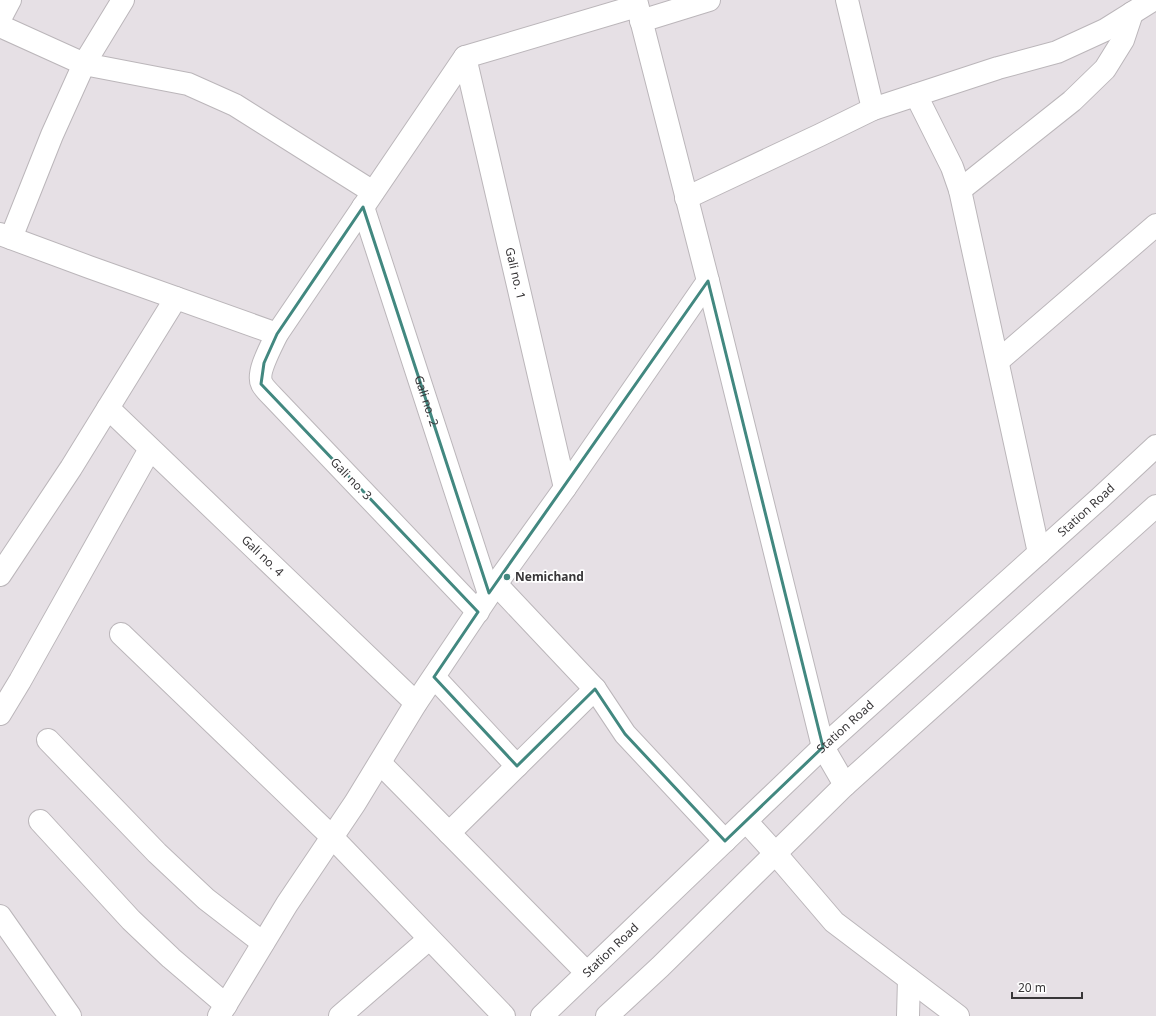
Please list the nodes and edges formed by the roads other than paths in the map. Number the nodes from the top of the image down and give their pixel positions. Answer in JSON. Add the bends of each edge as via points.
{"nodes":[{"id":1,"x":10,"y":0,"type":"edge"},
{"id":2,"x":123,"y":0,"type":"edge"},
{"id":3,"x":709,"y":0,"type":"edge"},
{"id":4,"x":847,"y":0,"type":"edge"},
{"id":5,"x":1153,"y":0,"type":"edge"},
{"id":6,"x":638,"y":9,"type":"edge"},
{"id":7,"x":1132,"y":13,"type":"junction"},
{"id":8,"x":0,"y":19,"type":"edge"},
{"id":9,"x":0,"y":26,"type":"edge"},
{"id":10,"x":465,"y":57,"type":"junction"},
{"id":11,"x":84,"y":64,"type":"junction"},
{"id":12,"x":916,"y":95,"type":"junction"},
{"id":13,"x":873,"y":109,"type":"junction"},
{"id":14,"x":960,"y":190,"type":"junction"},
{"id":15,"x":686,"y":198,"type":"junction"},
{"id":16,"x":368,"y":200,"type":"junction"},
{"id":17,"x":1156,"y":225,"type":"edge"},
{"id":18,"x":5,"y":236,"type":"edge"},
{"id":19,"x":708,"y":281,"type":"junction"},
{"id":20,"x":176,"y":298,"type":"junction"},
{"id":21,"x":277,"y":334,"type":"junction"},
{"id":22,"x":998,"y":361,"type":"junction"},
{"id":23,"x":108,"y":408,"type":"junction"},
{"id":24,"x":1156,"y":446,"type":"edge"},
{"id":25,"x":150,"y":449,"type":"junction"},
{"id":26,"x":565,"y":488,"type":"junction"},
{"id":27,"x":1156,"y":506,"type":"edge"},
{"id":28,"x":1039,"y":553,"type":"junction"},
{"id":29,"x":0,"y":575,"type":"edge"},
{"id":30,"x":493,"y":589,"type":"junction"},
{"id":31,"x":478,"y":612,"type":"junction"},
{"id":32,"x":121,"y":634,"type":"dead end"},
{"id":33,"x":434,"y":677,"type":"junction"},
{"id":34,"x":595,"y":688,"type":"junction"},
{"id":35,"x":416,"y":703,"type":"junction"},
{"id":36,"x":0,"y":714,"type":"edge"},
{"id":37,"x":48,"y":740,"type":"dead end"},
{"id":38,"x":823,"y":748,"type":"junction"},
{"id":39,"x":380,"y":763,"type":"junction"},
{"id":40,"x":517,"y":766,"type":"junction"},
{"id":41,"x":845,"y":785,"type":"junction"},
{"id":42,"x":40,"y":820,"type":"dead end"},
{"id":43,"x":746,"y":821,"type":"junction"},
{"id":44,"x":449,"y":833,"type":"junction"},
{"id":45,"x":332,"y":837,"type":"junction"},
{"id":46,"x":725,"y":841,"type":"junction"},
{"id":47,"x":776,"y":853,"type":"junction"},
{"id":48,"x":0,"y":916,"type":"edge"},
{"id":49,"x":430,"y":939,"type":"junction"},
{"id":50,"x":263,"y":944,"type":"junction"},
{"id":51,"x":588,"y":973,"type":"junction"},
{"id":52,"x":909,"y":979,"type":"junction"},
{"id":53,"x":222,"y":1010,"type":"edge"},
{"id":54,"x":70,"y":1016,"type":"edge"},
{"id":55,"x":340,"y":1016,"type":"edge"},
{"id":56,"x":504,"y":1016,"type":"edge"},
{"id":57,"x":542,"y":1016,"type":"edge"},
{"id":58,"x":607,"y":1016,"type":"edge"},
{"id":59,"x":908,"y":1016,"type":"edge"},
{"id":60,"x":958,"y":1016,"type":"edge"}],
"edges":[{"from":1,"to":8,"type":"street"},
{"from":2,"to":11,"type":"street"},
{"from":3,"to":6,"type":"street"},
{"from":4,"to":13,"type":"street"},
{"from":5,"to":7,"type":"street"},
{"from":6,"to":10,"type":"street"},
{"from":6,"to":15,"type":"street"},
{"from":7,"to":12,"type":"street","via":[[1105,30],[1058,52],[998,68]]},
{"from":7,"to":14,"type":"street","via":[[1123,40],[1105,69],[1072,101]]},
{"from":9,"to":11,"type":"street"},
{"from":10,"to":16,"type":"street","name":"Gali no. 3"},
{"from":10,"to":26,"type":"street","name":"Gali no. 1"},
{"from":11,"to":16,"type":"street","via":[[188,84],[235,105]]},
{"from":11,"to":18,"type":"street"},
{"from":12,"to":13,"type":"street"},
{"from":12,"to":14,"type":"street","via":[[952,167]]},
{"from":13,"to":15,"type":"street"},
{"from":14,"to":22,"type":"street"},
{"from":15,"to":19,"type":"street"},
{"from":16,"to":21,"type":"street","name":"Gali no. 3"},
{"from":16,"to":30,"type":"street","name":"Gali no. 2"},
{"from":17,"to":22,"type":"street"},
{"from":18,"to":20,"type":"street"},
{"from":19,"to":26,"type":"street"},
{"from":19,"to":38,"type":"street"},
{"from":20,"to":21,"type":"street"},
{"from":20,"to":23,"type":"street"},
{"from":21,"to":31,"type":"street","name":"Gali no. 3","via":[[260,375],[261,384]]},
{"from":22,"to":28,"type":"street"},
{"from":23,"to":25,"type":"street","name":"Gali no. 4"},
{"from":23,"to":29,"type":"street"},
{"from":24,"to":28,"type":"street","name":"Station Road"},
{"from":25,"to":35,"type":"street","name":"Gali no. 4"},
{"from":25,"to":36,"type":"street"},
{"from":26,"to":30,"type":"street"},
{"from":27,"to":41,"type":"street"},
{"from":28,"to":38,"type":"street","name":"Station Road"},
{"from":30,"to":31,"type":"street"},
{"from":30,"to":34,"type":"street"},
{"from":31,"to":33,"type":"street"},
{"from":32,"to":45,"type":"street"},
{"from":33,"to":35,"type":"street"},
{"from":33,"to":40,"type":"street"},
{"from":34,"to":40,"type":"street"},
{"from":34,"to":46,"type":"street","via":[[625,734]]},
{"from":35,"to":39,"type":"street"},
{"from":37,"to":50,"type":"street","via":[[206,899]]},
{"from":38,"to":41,"type":"street"},
{"from":38,"to":43,"type":"street","name":"Station Road"},
{"from":39,"to":44,"type":"street"},
{"from":39,"to":45,"type":"street"},
{"from":40,"to":44,"type":"street"},
{"from":41,"to":47,"type":"street"},
{"from":42,"to":53,"type":"street","via":[[131,920]]},
{"from":43,"to":46,"type":"street","name":"Station Road"},
{"from":43,"to":47,"type":"street"},
{"from":44,"to":51,"type":"street"},
{"from":45,"to":49,"type":"street"},
{"from":45,"to":50,"type":"street"},
{"from":46,"to":51,"type":"street","name":"Station Road"},
{"from":47,"to":52,"type":"street","via":[[834,922]]},
{"from":47,"to":58,"type":"street"},
{"from":48,"to":54,"type":"street"},
{"from":49,"to":55,"type":"street"},
{"from":49,"to":56,"type":"street"},
{"from":50,"to":53,"type":"street"},
{"from":51,"to":57,"type":"street","name":"Station Road"},
{"from":52,"to":59,"type":"street"},
{"from":52,"to":60,"type":"street"}]}
